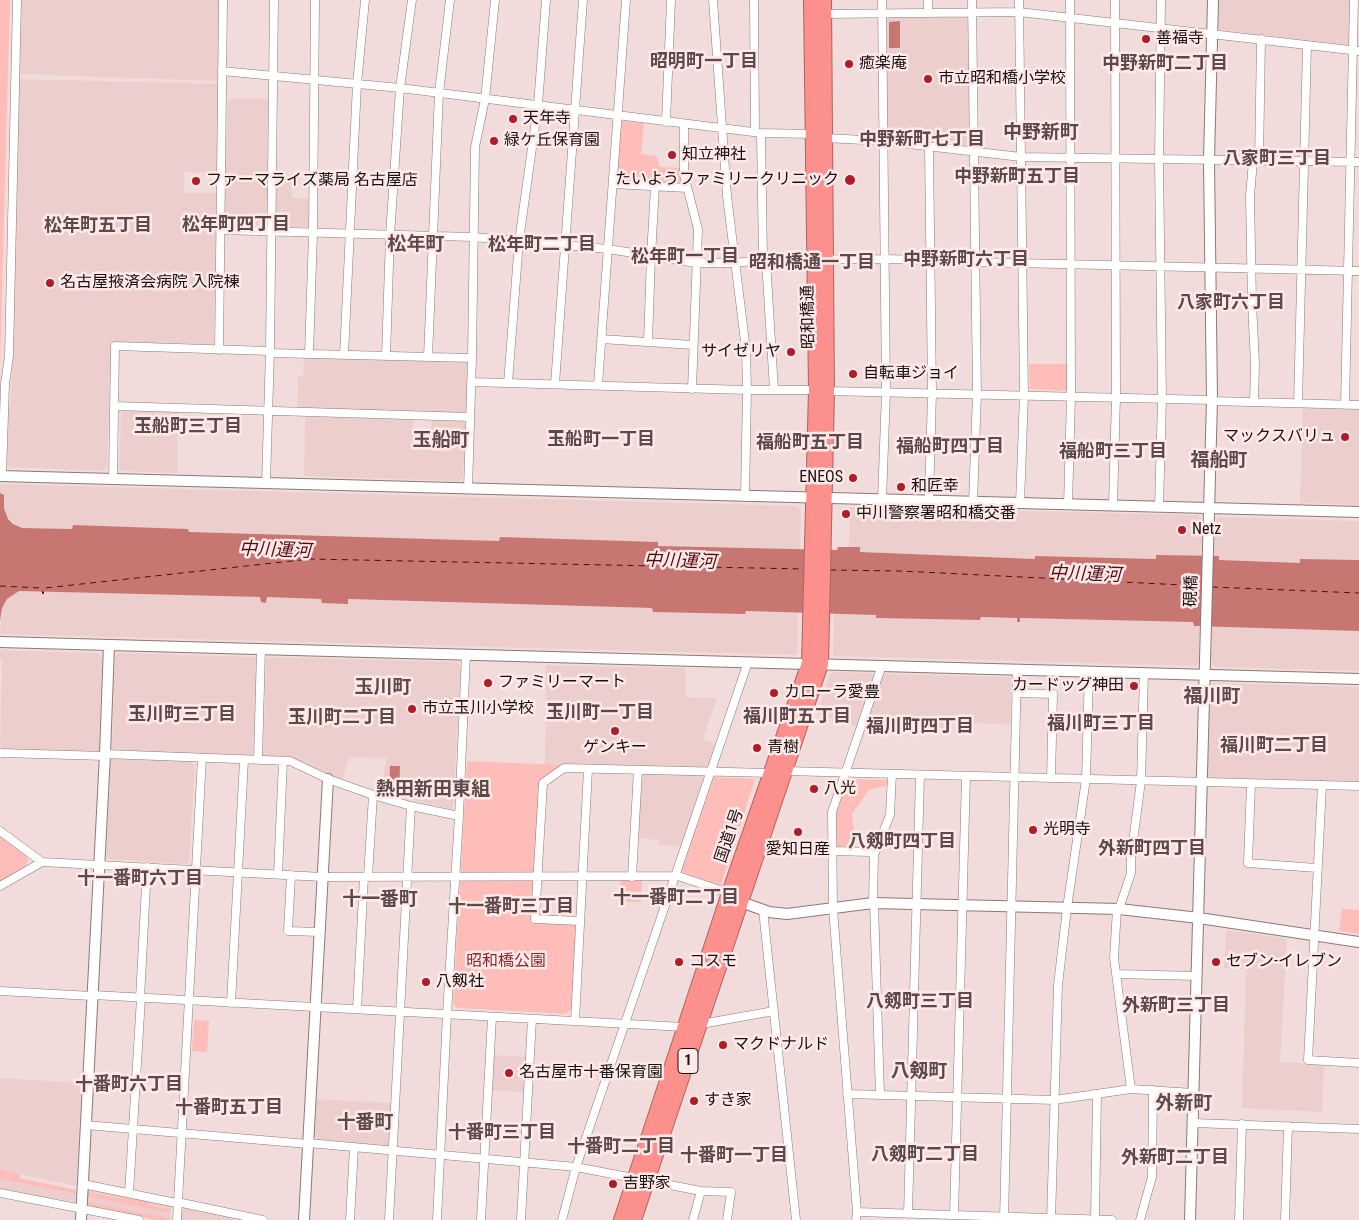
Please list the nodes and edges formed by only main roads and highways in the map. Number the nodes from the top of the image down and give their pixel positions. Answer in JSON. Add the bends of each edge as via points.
{"nodes":[{"id":1,"x":812,"y":0,"type":"edge"},
{"id":2,"x":824,"y":7,"type":"edge"},
{"id":3,"x":819,"y":136,"type":"junction"},
{"id":4,"x":818,"y":544,"type":"joint"},
{"id":5,"x":815,"y":664,"type":"junction"},
{"id":6,"x":640,"y":1180,"type":"junction"},
{"id":7,"x":621,"y":1220,"type":"edge"},
{"id":8,"x":634,"y":1220,"type":"edge"}],
"edges":[{"from":1,"to":3,"type":"highway","name":"昭和橋通","number":"1"},
{"from":2,"to":3,"type":"highway","name":"昭和橋通","number":"1"},
{"from":3,"to":4,"type":"highway","name":"昭和橋通","number":"1","via":[[822,390]]},
{"from":4,"to":5,"type":"highway","name":"国道1号","number":"1"},
{"from":5,"to":6,"type":"highway","name":"国道1号","number":"1","via":[[785,771],[701,1024]]},
{"from":5,"to":6,"type":"highway","name":"国道1号","number":"1","via":[[770,773],[729,893],[684,1027]]},
{"from":6,"to":7,"type":"highway","name":"国道1号","number":"1"},
{"from":6,"to":8,"type":"highway","name":"国道1号","number":"1"}]}
